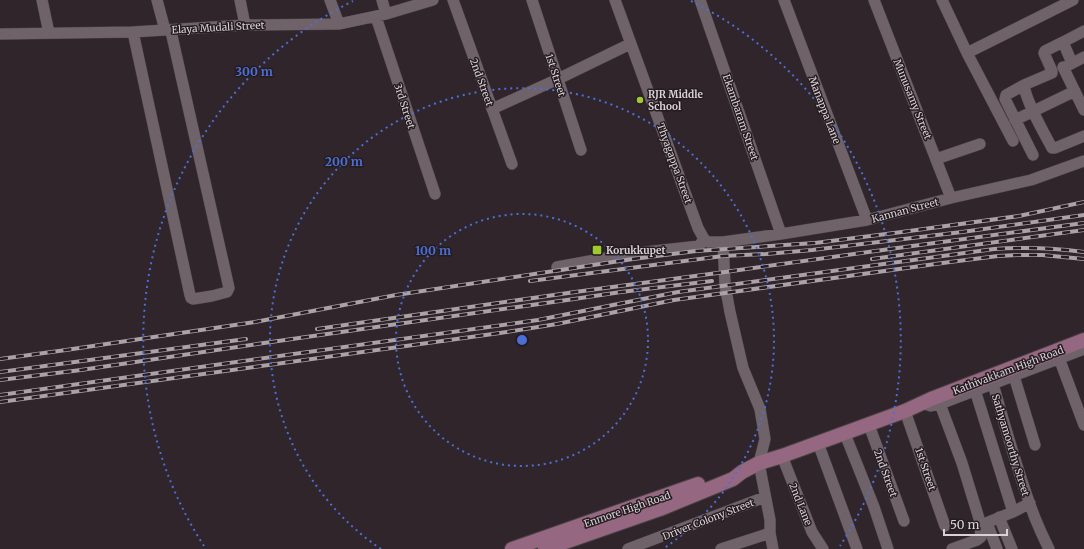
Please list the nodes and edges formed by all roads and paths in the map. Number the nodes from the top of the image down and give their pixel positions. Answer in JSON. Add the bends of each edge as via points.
{"nodes":[{"id":1,"x":42,"y":0,"type":"edge"},
{"id":2,"x":158,"y":0,"type":"edge"},
{"id":3,"x":240,"y":0,"type":"edge"},
{"id":4,"x":330,"y":0,"type":"edge"},
{"id":5,"x":382,"y":0,"type":"edge"},
{"id":6,"x":433,"y":0,"type":"edge"},
{"id":7,"x":453,"y":0,"type":"edge"},
{"id":8,"x":532,"y":0,"type":"edge"},
{"id":9,"x":615,"y":0,"type":"edge"},
{"id":10,"x":700,"y":0,"type":"edge"},
{"id":11,"x":784,"y":0,"type":"edge"},
{"id":12,"x":874,"y":0,"type":"edge"},
{"id":13,"x":942,"y":0,"type":"edge"},
{"id":14,"x":1073,"y":0,"type":"edge"},
{"id":15,"x":1052,"y":4,"type":"edge"},
{"id":16,"x":381,"y":16,"type":"junction"},
{"id":17,"x":339,"y":24,"type":"junction"},
{"id":18,"x":245,"y":25,"type":"junction"},
{"id":19,"x":167,"y":30,"type":"junction"},
{"id":20,"x":1084,"y":31,"type":"edge"},
{"id":21,"x":133,"y":32,"type":"junction"},
{"id":22,"x":49,"y":33,"type":"junction"},
{"id":23,"x":0,"y":34,"type":"edge"},
{"id":24,"x":1063,"y":42,"type":"junction"},
{"id":25,"x":630,"y":44,"type":"junction"},
{"id":26,"x":967,"y":53,"type":"junction"},
{"id":27,"x":1084,"y":57,"type":"edge"},
{"id":28,"x":1068,"y":65,"type":"junction"},
{"id":29,"x":1052,"y":73,"type":"junction"},
{"id":30,"x":558,"y":79,"type":"junction"},
{"id":31,"x":1024,"y":86,"type":"junction"},
{"id":32,"x":1075,"y":91,"type":"junction"},
{"id":33,"x":492,"y":109,"type":"junction"},
{"id":34,"x":1084,"y":109,"type":"edge"},
{"id":35,"x":1034,"y":112,"type":"junction"},
{"id":36,"x":1015,"y":120,"type":"junction"},
{"id":37,"x":1084,"y":136,"type":"edge"},
{"id":38,"x":1013,"y":141,"type":"dead end"},
{"id":39,"x":980,"y":144,"type":"dead end"},
{"id":40,"x":581,"y":150,"type":"dead end"},
{"id":41,"x":1033,"y":155,"type":"dead end"},
{"id":42,"x":936,"y":159,"type":"junction"},
{"id":43,"x":1084,"y":161,"type":"edge"},
{"id":44,"x":512,"y":164,"type":"dead end"},
{"id":45,"x":435,"y":194,"type":"dead end"},
{"id":46,"x":951,"y":198,"type":"junction"},
{"id":47,"x":867,"y":220,"type":"junction"},
{"id":48,"x":782,"y":234,"type":"junction"},
{"id":49,"x":704,"y":240,"type":"junction"},
{"id":50,"x":723,"y":242,"type":"junction"},
{"id":51,"x":557,"y":267,"type":"dead end"},
{"id":52,"x":1084,"y":333,"type":"edge"},
{"id":53,"x":1084,"y":340,"type":"edge"},
{"id":54,"x":1084,"y":349,"type":"edge"},
{"id":55,"x":1059,"y":358,"type":"junction"},
{"id":56,"x":1014,"y":376,"type":"junction"},
{"id":57,"x":993,"y":384,"type":"junction"},
{"id":58,"x":975,"y":390,"type":"junction"},
{"id":59,"x":931,"y":402,"type":"junction"},
{"id":60,"x":906,"y":411,"type":"junction"},
{"id":61,"x":869,"y":425,"type":"junction"},
{"id":62,"x":1084,"y":425,"type":"edge"},
{"id":63,"x":845,"y":434,"type":"junction"},
{"id":64,"x":818,"y":443,"type":"junction"},
{"id":65,"x":1035,"y":445,"type":"dead end"},
{"id":66,"x":782,"y":456,"type":"junction"},
{"id":67,"x":759,"y":463,"type":"junction"},
{"id":68,"x":742,"y":472,"type":"junction"},
{"id":69,"x":765,"y":497,"type":"junction"},
{"id":70,"x":1030,"y":503,"type":"junction"},
{"id":71,"x":1013,"y":512,"type":"junction"},
{"id":72,"x":1000,"y":517,"type":"junction"},
{"id":73,"x":904,"y":521,"type":"dead end"},
{"id":74,"x":984,"y":524,"type":"junction"},
{"id":75,"x":945,"y":526,"type":"dead end"},
{"id":76,"x":770,"y":533,"type":"junction"},
{"id":77,"x":979,"y":545,"type":"edge"},
{"id":78,"x":530,"y":546,"type":"edge"},
{"id":79,"x":958,"y":548,"type":"edge"},
{"id":80,"x":512,"y":549,"type":"edge"},
{"id":81,"x":545,"y":549,"type":"edge"},
{"id":82,"x":628,"y":549,"type":"edge"},
{"id":83,"x":721,"y":549,"type":"edge"},
{"id":84,"x":773,"y":549,"type":"edge"},
{"id":85,"x":823,"y":549,"type":"edge"},
{"id":86,"x":857,"y":549,"type":"edge"},
{"id":87,"x":888,"y":549,"type":"edge"},
{"id":88,"x":997,"y":549,"type":"edge"},
{"id":89,"x":1012,"y":549,"type":"edge"},
{"id":90,"x":1049,"y":549,"type":"edge"}],
"edges":[{"from":1,"to":22,"type":"street"},
{"from":2,"to":19,"type":"street"},
{"from":3,"to":18,"type":"street"},
{"from":4,"to":17,"type":"street"},
{"from":5,"to":16,"type":"street","name":"3rd Street"},
{"from":6,"to":16,"type":"street","name":"Elaya Mudali Street"},
{"from":7,"to":33,"type":"street","name":"2nd Street"},
{"from":8,"to":30,"type":"street","name":"1st Street"},
{"from":9,"to":25,"type":"street","name":"Thyagappa Street"},
{"from":10,"to":48,"type":"street","name":"Ekambaram Street"},
{"from":11,"to":47,"type":"street","name":"Manappa Lane"},
{"from":12,"to":42,"type":"street","name":"Munusamy Street"},
{"from":13,"to":26,"type":"street"},
{"from":14,"to":15,"type":"street"},
{"from":15,"to":26,"type":"street"},
{"from":16,"to":17,"type":"street","name":"Elaya Mudali Street"},
{"from":16,"to":45,"type":"street","name":"3rd Street"},
{"from":17,"to":18,"type":"street","name":"Elaya Mudali Street"},
{"from":18,"to":19,"type":"street","name":"Elaya Mudali Street"},
{"from":19,"to":21,"type":"street","name":"Elaya Mudali Street"},
{"from":19,"to":21,"type":"street","via":[[172,36],[229,288],[227,292],[193,299],[190,295]]},
{"from":20,"to":24,"type":"street"},
{"from":21,"to":22,"type":"street","name":"Elaya Mudali Street"},
{"from":22,"to":23,"type":"street","name":"Elaya Mudali Street"},
{"from":24,"to":28,"type":"street"},
{"from":24,"to":29,"type":"street","via":[[1044,53]]},
{"from":25,"to":30,"type":"street"},
{"from":25,"to":49,"type":"street","name":"Thyagappa Street"},
{"from":26,"to":38,"type":"street"},
{"from":27,"to":28,"type":"street"},
{"from":28,"to":29,"type":"street"},
{"from":28,"to":32,"type":"street"},
{"from":29,"to":31,"type":"street"},
{"from":30,"to":33,"type":"street"},
{"from":30,"to":40,"type":"street","name":"1st Street"},
{"from":31,"to":35,"type":"street"},
{"from":31,"to":36,"type":"street","via":[[1006,94],[1005,100]]},
{"from":32,"to":34,"type":"street"},
{"from":32,"to":35,"type":"street"},
{"from":33,"to":44,"type":"street","name":"2nd Street"},
{"from":35,"to":36,"type":"street"},
{"from":35,"to":37,"type":"street","via":[[1052,148]]},
{"from":36,"to":41,"type":"street"},
{"from":39,"to":42,"type":"street"},
{"from":42,"to":46,"type":"street","name":"Munusamy Street"},
{"from":43,"to":46,"type":"street","name":"Kannan Street","via":[[1030,180]]},
{"from":46,"to":47,"type":"street","name":"Kannan Street"},
{"from":47,"to":48,"type":"street","name":"Kannan Street"},
{"from":48,"to":50,"type":"street","name":"Kannan Street"},
{"from":49,"to":50,"type":"street"},
{"from":49,"to":51,"type":"street","via":[[699,246],[627,254]]},
{"from":50,"to":67,"type":"street","via":[[725,285],[730,312],[744,368],[760,409],[765,439]]},
{"from":52,"to":59,"type":"street","via":[[927,394]]},
{"from":53,"to":59,"type":"main road","name":"Kathivakkam High Road"},
{"from":54,"to":55,"type":"street"},
{"from":55,"to":56,"type":"street"},
{"from":55,"to":62,"type":"street"},
{"from":56,"to":57,"type":"street"},
{"from":56,"to":65,"type":"street"},
{"from":57,"to":58,"type":"street"},
{"from":57,"to":70,"type":"street","name":"Sathyamoorthy Street"},
{"from":58,"to":59,"type":"street"},
{"from":58,"to":71,"type":"street"},
{"from":59,"to":60,"type":"main road","name":"Enmore High Road"},
{"from":59,"to":74,"type":"street","via":[[962,463]]},
{"from":60,"to":61,"type":"main road","name":"Enmore High Road"},
{"from":60,"to":75,"type":"street","name":"1st Street"},
{"from":61,"to":63,"type":"main road","name":"Enmore High Road"},
{"from":61,"to":73,"type":"street","name":"2nd Street"},
{"from":63,"to":64,"type":"main road","name":"Enmore High Road"},
{"from":63,"to":87,"type":"street"},
{"from":64,"to":66,"type":"main road","name":"Enmore High Road"},
{"from":64,"to":86,"type":"street"},
{"from":66,"to":67,"type":"main road","name":"Enmore High Road"},
{"from":66,"to":85,"type":"street","name":"2nd Lane","via":[[812,532]]},
{"from":67,"to":68,"type":"main road","name":"Enmore High Road"},
{"from":67,"to":69,"type":"street"},
{"from":68,"to":78,"type":"main road","name":"Enmore High Road","via":[[733,472]]},
{"from":68,"to":81,"type":"main road","name":"Enmore High Road","via":[[733,480],[660,509]]},
{"from":69,"to":76,"type":"street"},
{"from":69,"to":82,"type":"street","name":"Driver Colony Street"},
{"from":70,"to":71,"type":"street"},
{"from":70,"to":90,"type":"street","name":"Sathyamoorthy Street"},
{"from":71,"to":72,"type":"street"},
{"from":72,"to":74,"type":"street"},
{"from":72,"to":89,"type":"street"},
{"from":74,"to":77,"type":"street","via":[[980,529]]},
{"from":74,"to":88,"type":"street"},
{"from":76,"to":83,"type":"street"},
{"from":76,"to":84,"type":"street"},
{"from":77,"to":79,"type":"street"},
{"from":78,"to":80,"type":"main road","name":"Enmore High Road"}]}
